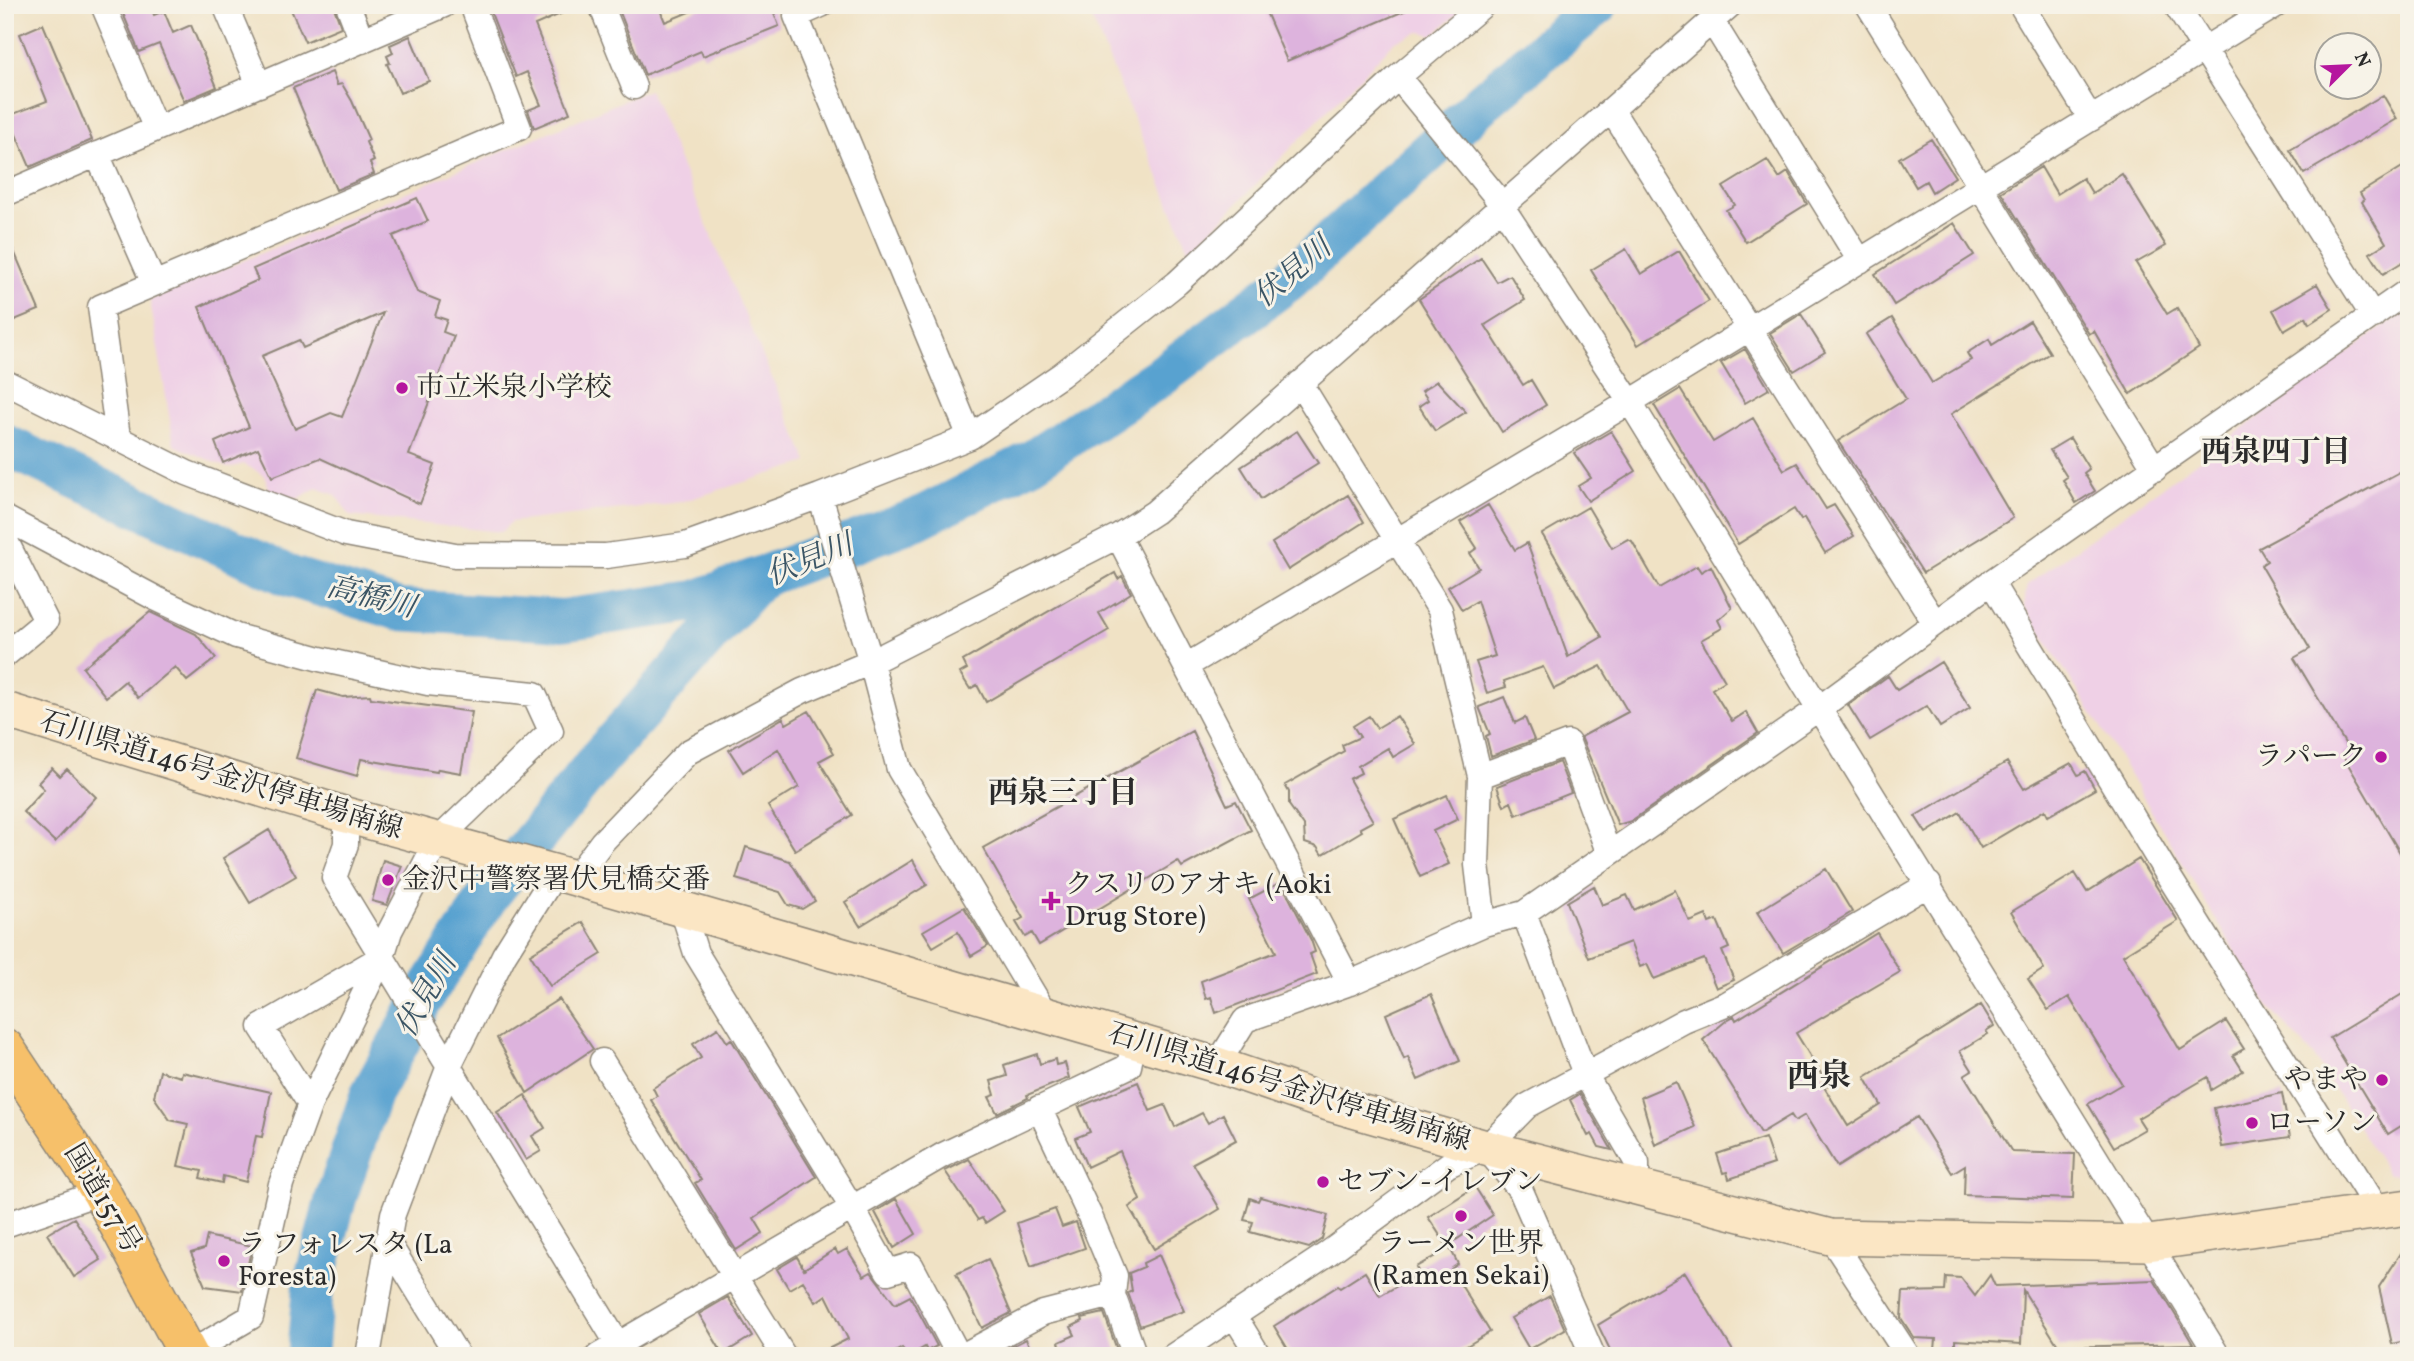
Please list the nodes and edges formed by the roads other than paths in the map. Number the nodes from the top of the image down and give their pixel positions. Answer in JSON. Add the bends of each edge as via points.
{"nodes":[{"id":1,"x":103,"y":5,"type":"edge"},
{"id":2,"x":225,"y":5,"type":"edge"},
{"id":3,"x":348,"y":5,"type":"edge"},
{"id":4,"x":444,"y":5,"type":"edge"},
{"id":5,"x":472,"y":5,"type":"edge"},
{"id":6,"x":601,"y":5,"type":"edge"},
{"id":7,"x":821,"y":5,"type":"edge"},
{"id":8,"x":1483,"y":5,"type":"edge"},
{"id":9,"x":1868,"y":5,"type":"edge"},
{"id":10,"x":2021,"y":5,"type":"edge"},
{"id":11,"x":2176,"y":5,"type":"edge"},
{"id":12,"x":2276,"y":5,"type":"edge"},
{"id":13,"x":793,"y":11,"type":"edge"},
{"id":14,"x":1721,"y":13,"type":"edge"},
{"id":15,"x":362,"y":41,"type":"junction"},
{"id":16,"x":2204,"y":50,"type":"junction"},
{"id":17,"x":1403,"y":83,"type":"junction"},
{"id":18,"x":259,"y":85,"type":"junction"},
{"id":19,"x":634,"y":87,"type":"dead end"},
{"id":20,"x":1612,"y":111,"type":"junction"},
{"id":21,"x":2091,"y":119,"type":"junction"},
{"id":22,"x":156,"y":130,"type":"junction"},
{"id":23,"x":97,"y":154,"type":"junction"},
{"id":24,"x":1982,"y":186,"type":"junction"},
{"id":25,"x":5,"y":194,"type":"edge"},
{"id":26,"x":1498,"y":200,"type":"junction"},
{"id":27,"x":1860,"y":261,"type":"junction"},
{"id":28,"x":154,"y":284,"type":"junction"},
{"id":29,"x":2409,"y":290,"type":"edge"},
{"id":30,"x":2373,"y":316,"type":"junction"},
{"id":31,"x":1750,"y":328,"type":"junction"},
{"id":32,"x":5,"y":382,"type":"edge"},
{"id":33,"x":1300,"y":383,"type":"junction"},
{"id":34,"x":1630,"y":402,"type":"junction"},
{"id":35,"x":970,"y":437,"type":"junction"},
{"id":36,"x":118,"y":438,"type":"junction"},
{"id":37,"x":2155,"y":469,"type":"junction"},
{"id":38,"x":821,"y":504,"type":"junction"},
{"id":39,"x":5,"y":519,"type":"edge"},
{"id":40,"x":1118,"y":536,"type":"junction"},
{"id":41,"x":5,"y":539,"type":"edge"},
{"id":42,"x":1396,"y":541,"type":"junction"},
{"id":43,"x":1991,"y":582,"type":"junction"},
{"id":44,"x":1935,"y":624,"type":"junction"},
{"id":45,"x":5,"y":655,"type":"edge"},
{"id":46,"x":870,"y":657,"type":"junction"},
{"id":47,"x":1186,"y":666,"type":"junction"},
{"id":48,"x":1821,"y":708,"type":"junction"},
{"id":49,"x":5,"y":710,"type":"edge"},
{"id":50,"x":1480,"y":776,"type":"junction"},
{"id":51,"x":346,"y":815,"type":"junction"},
{"id":52,"x":437,"y":841,"type":"junction"},
{"id":53,"x":1609,"y":854,"type":"junction"},
{"id":54,"x":566,"y":875,"type":"junction"},
{"id":55,"x":1929,"y":884,"type":"junction"},
{"id":56,"x":682,"y":909,"type":"junction"},
{"id":57,"x":1524,"y":913,"type":"junction"},
{"id":58,"x":1484,"y":924,"type":"junction"},
{"id":59,"x":385,"y":964,"type":"junction"},
{"id":60,"x":1350,"y":983,"type":"junction"},
{"id":61,"x":1046,"y":1015,"type":"junction"},
{"id":62,"x":1134,"y":1041,"type":"junction"},
{"id":63,"x":5,"y":1048,"type":"edge"},
{"id":64,"x":602,"y":1061,"type":"dead end"},
{"id":65,"x":1217,"y":1065,"type":"junction"},
{"id":66,"x":449,"y":1066,"type":"junction"},
{"id":67,"x":1585,"y":1074,"type":"junction"},
{"id":68,"x":310,"y":1104,"type":"junction"},
{"id":69,"x":1039,"y":1108,"type":"junction"},
{"id":70,"x":1486,"y":1148,"type":"junction"},
{"id":71,"x":1637,"y":1187,"type":"junction"},
{"id":72,"x":102,"y":1192,"type":"junction"},
{"id":73,"x":851,"y":1206,"type":"junction"},
{"id":74,"x":2394,"y":1210,"type":"edge"},
{"id":75,"x":5,"y":1225,"type":"edge"},
{"id":76,"x":1830,"y":1237,"type":"junction"},
{"id":77,"x":387,"y":1241,"type":"junction"},
{"id":78,"x":2148,"y":1243,"type":"junction"},
{"id":79,"x":733,"y":1276,"type":"junction"},
{"id":80,"x":1113,"y":1295,"type":"junction"},
{"id":81,"x":1235,"y":1317,"type":"junction"},
{"id":82,"x":614,"y":1352,"type":"edge"},
{"id":83,"x":189,"y":1355,"type":"edge"},
{"id":84,"x":368,"y":1356,"type":"edge"},
{"id":85,"x":458,"y":1356,"type":"edge"},
{"id":86,"x":784,"y":1356,"type":"edge"},
{"id":87,"x":960,"y":1356,"type":"edge"},
{"id":88,"x":1135,"y":1356,"type":"edge"},
{"id":89,"x":1172,"y":1356,"type":"edge"},
{"id":90,"x":1259,"y":1356,"type":"edge"},
{"id":91,"x":1593,"y":1356,"type":"edge"},
{"id":92,"x":1908,"y":1356,"type":"edge"},
{"id":93,"x":2218,"y":1356,"type":"edge"}],
"edges":[{"from":1,"to":22,"type":"street"},
{"from":2,"to":18,"type":"street"},
{"from":3,"to":15,"type":"street"},
{"from":4,"to":15,"type":"street"},
{"from":5,"to":28,"type":"street","via":[[519,128]]},
{"from":6,"to":19,"type":"street"},
{"from":7,"to":13,"type":"street"},
{"from":8,"to":17,"type":"street"},
{"from":9,"to":24,"type":"street"},
{"from":10,"to":21,"type":"street"},
{"from":11,"to":16,"type":"street"},
{"from":12,"to":16,"type":"street"},
{"from":13,"to":35,"type":"street"},
{"from":14,"to":20,"type":"street"},
{"from":14,"to":27,"type":"street"},
{"from":15,"to":18,"type":"street"},
{"from":16,"to":21,"type":"street"},
{"from":16,"to":30,"type":"street"},
{"from":17,"to":26,"type":"street"},
{"from":17,"to":35,"type":"street","via":[[1177,283],[1061,375]]},
{"from":18,"to":22,"type":"street"},
{"from":20,"to":26,"type":"street"},
{"from":20,"to":31,"type":"street"},
{"from":21,"to":24,"type":"street"},
{"from":22,"to":23,"type":"street"},
{"from":23,"to":25,"type":"street"},
{"from":23,"to":28,"type":"street"},
{"from":24,"to":27,"type":"street"},
{"from":24,"to":37,"type":"street"},
{"from":26,"to":33,"type":"street"},
{"from":26,"to":34,"type":"street"},
{"from":27,"to":31,"type":"street"},
{"from":28,"to":36,"type":"street","via":[[100,307]]},
{"from":29,"to":30,"type":"street"},
{"from":30,"to":37,"type":"street"},
{"from":31,"to":34,"type":"street"},
{"from":31,"to":44,"type":"street"},
{"from":32,"to":36,"type":"street"},
{"from":33,"to":40,"type":"street","via":[[1155,512]]},
{"from":33,"to":42,"type":"street"},
{"from":34,"to":42,"type":"street"},
{"from":34,"to":48,"type":"street"},
{"from":35,"to":38,"type":"street"},
{"from":36,"to":38,"type":"street","via":[[187,472],[346,534],[455,555],[606,556],[685,545]]},
{"from":37,"to":43,"type":"street"},
{"from":38,"to":46,"type":"street"},
{"from":39,"to":52,"type":"street","via":[[236,636],[428,683],[534,694],[551,731]]},
{"from":40,"to":46,"type":"street"},
{"from":40,"to":47,"type":"street"},
{"from":41,"to":45,"type":"street","via":[[46,621]]},
{"from":42,"to":47,"type":"street"},
{"from":42,"to":50,"type":"street","via":[[1440,610]]},
{"from":43,"to":44,"type":"street"},
{"from":43,"to":74,"type":"street","via":[[2166,872]]},
{"from":44,"to":48,"type":"street"},
{"from":46,"to":54,"type":"street","via":[[688,752]]},
{"from":46,"to":61,"type":"street","via":[[899,769]]},
{"from":47,"to":60,"type":"street"},
{"from":48,"to":53,"type":"street"},
{"from":48,"to":55,"type":"street"},
{"from":49,"to":51,"type":"main road","name":"石川県道146号金沢停車場南線"},
{"from":50,"to":53,"type":"street","via":[[1568,743]]},
{"from":50,"to":58,"type":"street","via":[[1477,865]]},
{"from":51,"to":52,"type":"main road","name":"石川県道146号金沢停車場南線"},
{"from":51,"to":59,"type":"street","via":[[346,844],[334,878]]},
{"from":52,"to":54,"type":"main road","name":"石川県道146号金沢停車場南線"},
{"from":52,"to":59,"type":"street","via":[[390,931]]},
{"from":53,"to":57,"type":"street"},
{"from":54,"to":56,"type":"main road","name":"石川県道146号金沢停車場南線"},
{"from":54,"to":66,"type":"street","via":[[504,955]]},
{"from":55,"to":67,"type":"street","via":[[1728,1003]]},
{"from":55,"to":78,"type":"street"},
{"from":56,"to":61,"type":"main road","name":"石川県道146号金沢停車場南線"},
{"from":56,"to":73,"type":"street","via":[[696,954]]},
{"from":57,"to":58,"type":"street"},
{"from":57,"to":67,"type":"street"},
{"from":58,"to":60,"type":"street"},
{"from":59,"to":66,"type":"street"},
{"from":59,"to":68,"type":"street"},
{"from":59,"to":68,"type":"street","via":[[261,1027]]},
{"from":60,"to":65,"type":"street","via":[[1245,1020]]},
{"from":61,"to":62,"type":"main road","name":"石川県道146号金沢停車場南線"},
{"from":62,"to":65,"type":"main road","name":"石川県道146号金沢停車場南線"},
{"from":62,"to":69,"type":"street","via":[[1129,1066]]},
{"from":63,"to":72,"type":"highway","name":"国道157号"},
{"from":64,"to":79,"type":"street"},
{"from":65,"to":70,"type":"main road","name":"石川県道146号金沢停車場南線","via":[[1325,1102]]},
{"from":66,"to":77,"type":"street"},
{"from":66,"to":82,"type":"street"},
{"from":67,"to":70,"type":"street","via":[[1527,1106]]},
{"from":67,"to":71,"type":"street","via":[[1637,1163]]},
{"from":68,"to":83,"type":"street","via":[[281,1184],[251,1317]]},
{"from":69,"to":73,"type":"street"},
{"from":69,"to":80,"type":"street","via":[[1115,1276]]},
{"from":70,"to":71,"type":"main road","name":"石川県道146号金沢停車場南線"},
{"from":70,"to":81,"type":"street","via":[[1448,1165]]},
{"from":70,"to":91,"type":"street","via":[[1521,1191]]},
{"from":71,"to":76,"type":"main road","name":"石川県道146号金沢停車場南線"},
{"from":72,"to":75,"type":"street"},
{"from":72,"to":83,"type":"highway","name":"国道157号"},
{"from":73,"to":79,"type":"street"},
{"from":73,"to":87,"type":"street","via":[[888,1272],[911,1265]]},
{"from":74,"to":78,"type":"main road","name":"石川県道146号金沢停車場南線"},
{"from":76,"to":78,"type":"main road","name":"石川県道146号金沢停車場南線"},
{"from":76,"to":92,"type":"street"},
{"from":77,"to":84,"type":"street"},
{"from":77,"to":85,"type":"street"},
{"from":78,"to":93,"type":"street"},
{"from":79,"to":82,"type":"street"},
{"from":79,"to":86,"type":"street"},
{"from":80,"to":87,"type":"street","via":[[1043,1313]]},
{"from":80,"to":88,"type":"street"},
{"from":81,"to":89,"type":"street"},
{"from":81,"to":90,"type":"street"}]}
